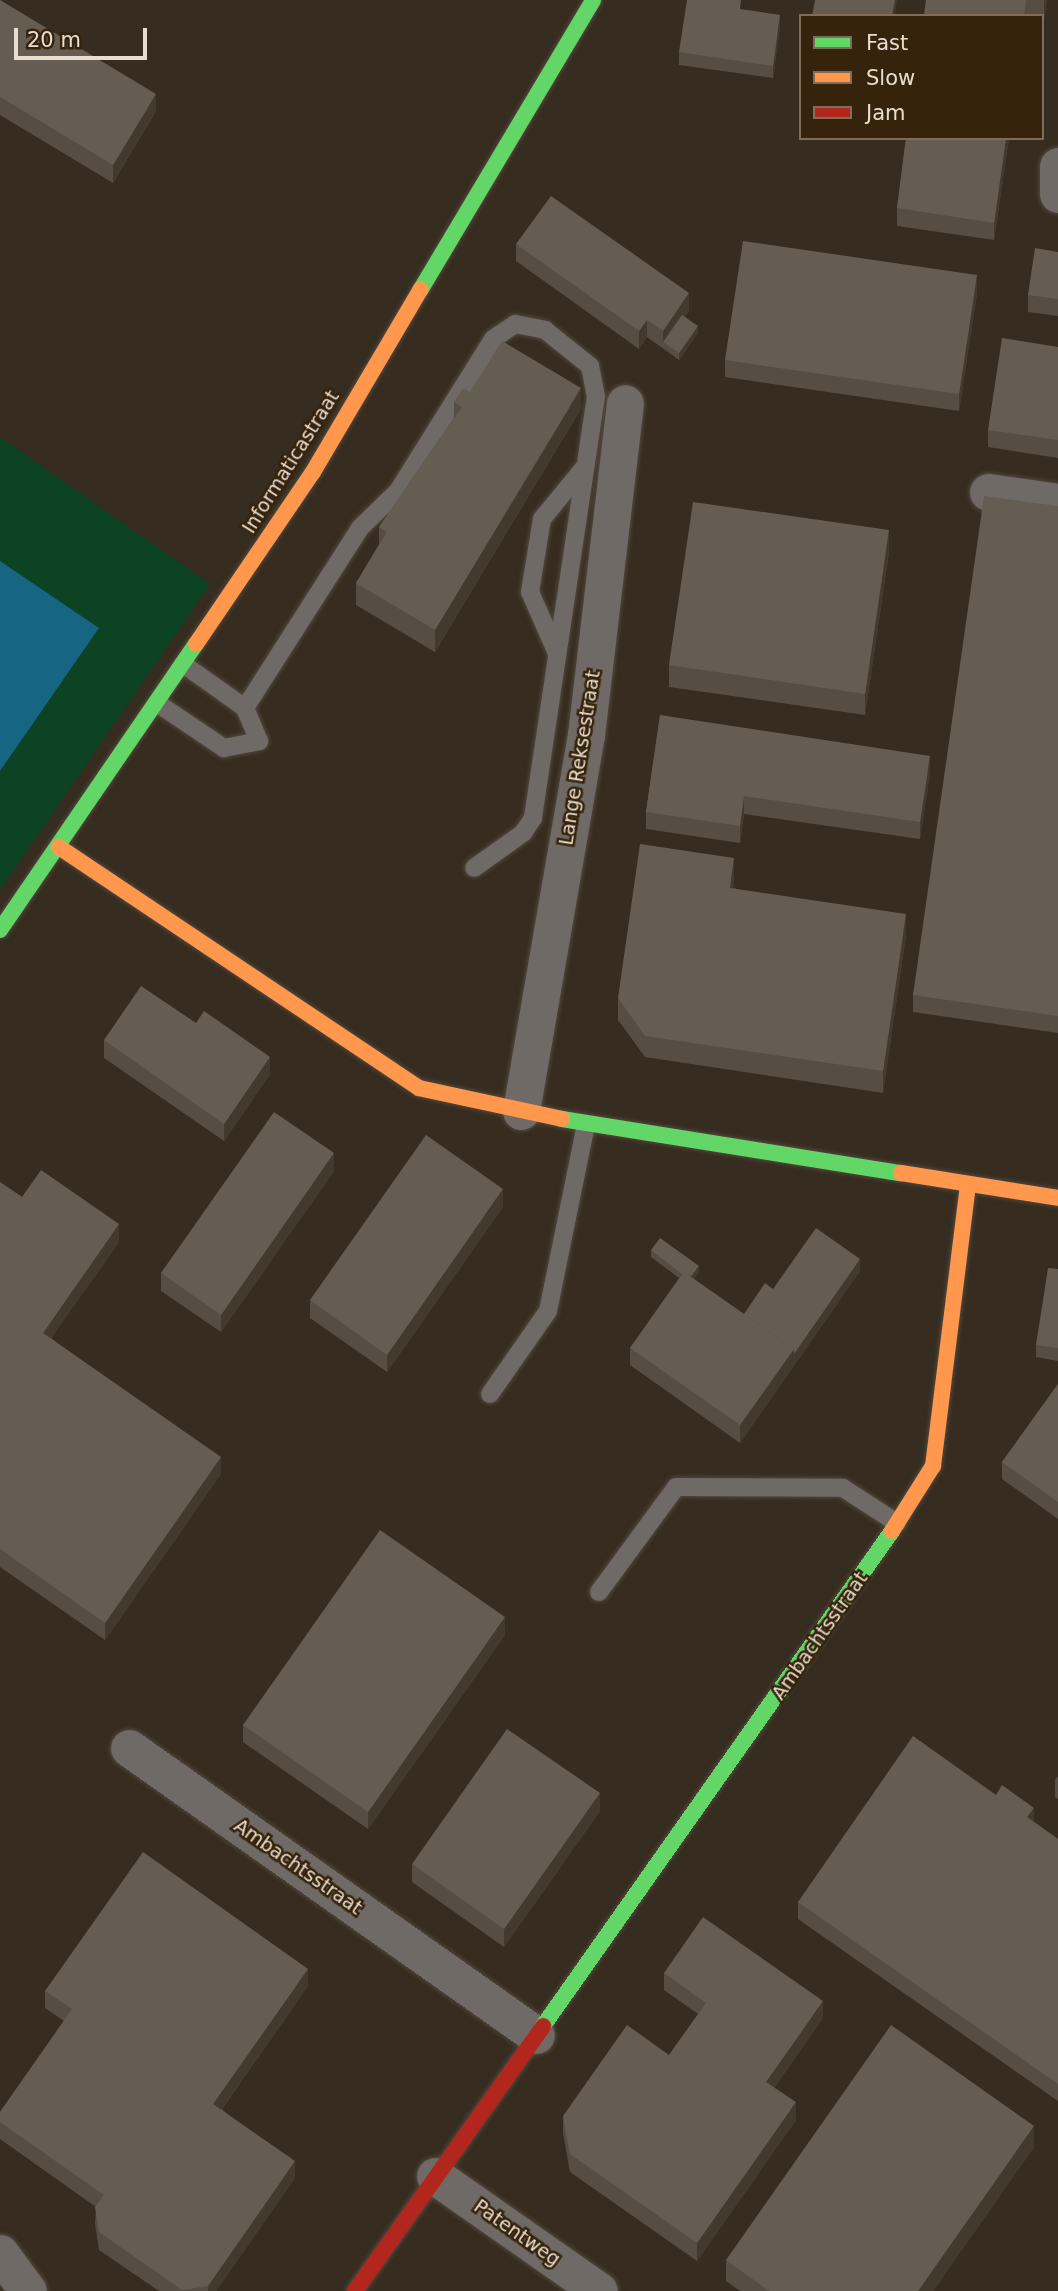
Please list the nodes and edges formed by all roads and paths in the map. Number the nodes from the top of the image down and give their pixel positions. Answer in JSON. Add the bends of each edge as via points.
{"nodes":[{"id":1,"x":593,"y":0,"type":"edge"},
{"id":2,"x":1058,"y":166,"type":"edge"},
{"id":3,"x":1058,"y":194,"type":"edge"},
{"id":4,"x":625,"y":403,"type":"dead end"},
{"id":5,"x":585,"y":467,"type":"junction"},
{"id":6,"x":988,"y":492,"type":"dead end"},
{"id":7,"x":1058,"y":502,"type":"edge"},
{"id":8,"x":556,"y":651,"type":"junction"},
{"id":9,"x":183,"y":664,"type":"junction"},
{"id":10,"x":157,"y":703,"type":"junction"},
{"id":11,"x":245,"y":708,"type":"junction"},
{"id":12,"x":59,"y":847,"type":"junction"},
{"id":13,"x":474,"y":868,"type":"dead end"},
{"id":14,"x":0,"y":930,"type":"edge"},
{"id":15,"x":521,"y":1111,"type":"junction"},
{"id":16,"x":586,"y":1124,"type":"junction"},
{"id":17,"x":968,"y":1184,"type":"junction"},
{"id":18,"x":1058,"y":1198,"type":"edge"},
{"id":19,"x":490,"y":1394,"type":"dead end"},
{"id":20,"x":897,"y":1523,"type":"junction"},
{"id":21,"x":599,"y":1592,"type":"dead end"},
{"id":22,"x":129,"y":1748,"type":"dead end"},
{"id":23,"x":536,"y":2035,"type":"junction"},
{"id":24,"x":435,"y":2176,"type":"junction"},
{"id":25,"x":0,"y":2253,"type":"edge"},
{"id":26,"x":28,"y":2291,"type":"edge"},
{"id":27,"x":355,"y":2291,"type":"edge"},
{"id":28,"x":599,"y":2291,"type":"edge"}],
"edges":[{"from":1,"to":9,"type":"street","name":"Informaticastraat","via":[[313,472]]},
{"from":2,"to":3,"type":"street"},
{"from":4,"to":15,"type":"street","name":"Lange Reksestraat","via":[[586,734]]},
{"from":5,"to":8,"type":"lane"},
{"from":5,"to":8,"type":"lane","via":[[542,519],[530,592]]},
{"from":5,"to":11,"type":"lane","via":[[596,396],[590,366],[528,323],[504,330],[398,491],[359,528]]},
{"from":6,"to":7,"type":"street"},
{"from":8,"to":13,"type":"lane","via":[[533,818],[523,833]]},
{"from":9,"to":10,"type":"street","name":"Informaticastraat"},
{"from":9,"to":11,"type":"lane"},
{"from":10,"to":11,"type":"lane","via":[[224,748],[260,741]]},
{"from":10,"to":12,"type":"street","name":"Informaticastraat"},
{"from":12,"to":14,"type":"street","name":"Informaticastraat"},
{"from":12,"to":15,"type":"street","via":[[419,1088]]},
{"from":15,"to":16,"type":"street"},
{"from":16,"to":17,"type":"street"},
{"from":16,"to":19,"type":"lane","via":[[548,1311]]},
{"from":17,"to":18,"type":"street"},
{"from":17,"to":20,"type":"street","name":"Ambachtsstraat","via":[[933,1466]]},
{"from":20,"to":21,"type":"lane","via":[[843,1488],[676,1487]]},
{"from":20,"to":23,"type":"street","name":"Ambachtsstraat"},
{"from":22,"to":23,"type":"street","name":"Ambachtsstraat"},
{"from":23,"to":24,"type":"street","name":"Ambachtsstraat"},
{"from":24,"to":27,"type":"street","name":"Ambachtsstraat"},
{"from":24,"to":28,"type":"street","name":"Patentweg"},
{"from":25,"to":26,"type":"street"}]}
